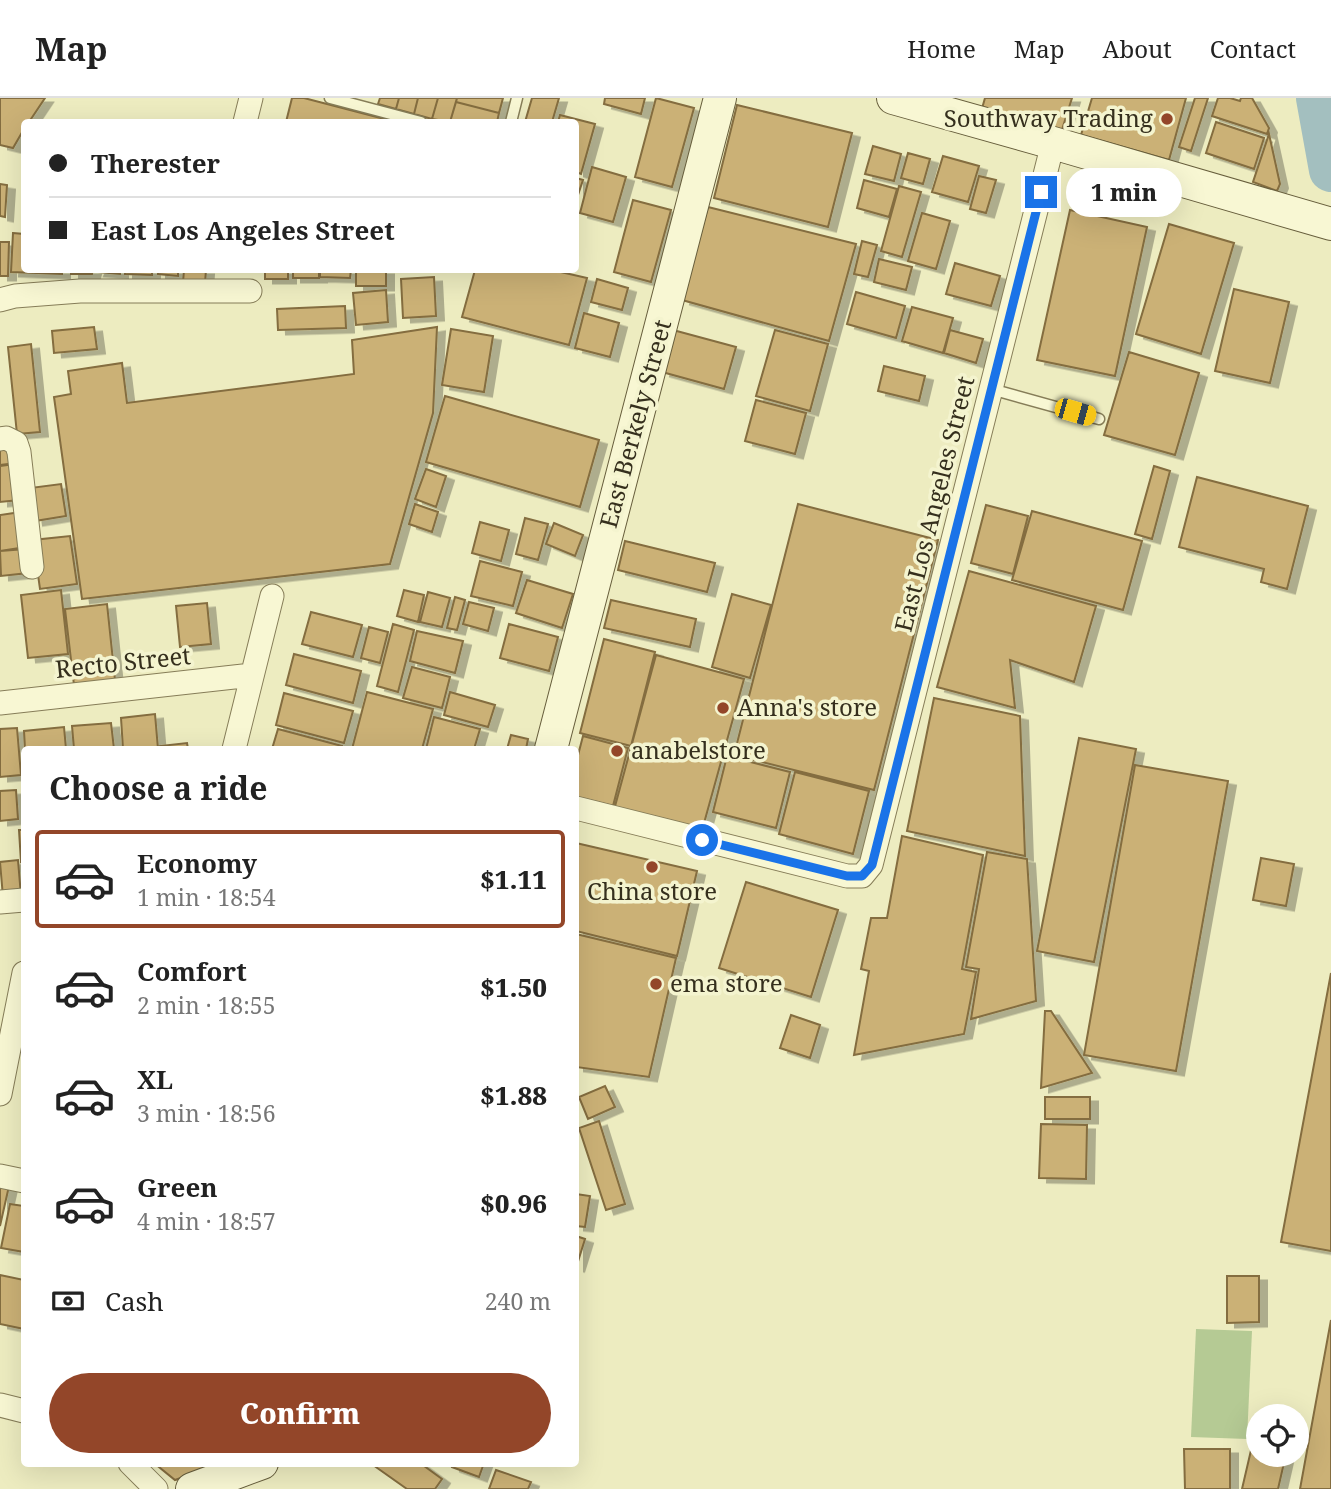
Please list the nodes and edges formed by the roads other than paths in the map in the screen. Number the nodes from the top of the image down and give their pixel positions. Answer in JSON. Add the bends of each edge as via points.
{"nodes":[{"id":1,"x":251,"y":98,"type":"edge"},
{"id":2,"x":330,"y":98,"type":"edge"},
{"id":3,"x":517,"y":98,"type":"edge"},
{"id":4,"x":720,"y":98,"type":"edge"},
{"id":5,"x":893,"y":98,"type":"edge"},
{"id":6,"x":953,"y":106,"type":"edge"},
{"id":7,"x":246,"y":119,"type":"edge"},
{"id":8,"x":410,"y":119,"type":"edge"},
{"id":9,"x":512,"y":119,"type":"edge"},
{"id":10,"x":1053,"y":143,"type":"junction"},
{"id":11,"x":1331,"y":224,"type":"edge"},
{"id":12,"x":250,"y":291,"type":"dead end"},
{"id":13,"x":0,"y":300,"type":"edge"},
{"id":14,"x":991,"y":389,"type":"junction"},
{"id":15,"x":1099,"y":419,"type":"dead end"},
{"id":16,"x":0,"y":439,"type":"edge"},
{"id":17,"x":32,"y":567,"type":"dead end"},
{"id":18,"x":272,"y":596,"type":"dead end"},
{"id":19,"x":252,"y":675,"type":"junction"},
{"id":20,"x":0,"y":703,"type":"edge"},
{"id":21,"x":235,"y":746,"type":"edge"},
{"id":22,"x":552,"y":746,"type":"edge"},
{"id":23,"x":579,"y":809,"type":"edge"},
{"id":24,"x":21,"y":900,"type":"edge"},
{"id":25,"x":0,"y":902,"type":"edge"},
{"id":26,"x":21,"y":988,"type":"edge"},
{"id":27,"x":0,"y":1094,"type":"edge"},
{"id":28,"x":0,"y":1176,"type":"edge"},
{"id":29,"x":21,"y":1180,"type":"edge"},
{"id":30,"x":0,"y":1405,"type":"edge"},
{"id":31,"x":21,"y":1410,"type":"edge"},
{"id":32,"x":134,"y":1467,"type":"edge"},
{"id":33,"x":251,"y":1467,"type":"edge"},
{"id":34,"x":156,"y":1489,"type":"edge"},
{"id":35,"x":192,"y":1489,"type":"edge"}],
"edges":[{"from":1,"to":7,"type":"street"},
{"from":2,"to":8,"type":"lane"},
{"from":3,"to":9,"type":"lane"},
{"from":4,"to":22,"type":"street","name":"East Berkely Street"},
{"from":5,"to":6,"type":"street"},
{"from":6,"to":10,"type":"street"},
{"from":10,"to":11,"type":"street"},
{"from":10,"to":14,"type":"street","name":"East Los Angeles Street"},
{"from":12,"to":13,"type":"street","via":[[80,290]]},
{"from":14,"to":15,"type":"lane"},
{"from":14,"to":23,"type":"street","name":"East Los Angeles Street","via":[[872,865],[862,876]]},
{"from":16,"to":17,"type":"street","via":[[16,443]]},
{"from":18,"to":19,"type":"street"},
{"from":19,"to":20,"type":"street","name":"Recto Street"},
{"from":19,"to":21,"type":"street"},
{"from":24,"to":25,"type":"street"},
{"from":26,"to":27,"type":"street"},
{"from":28,"to":29,"type":"street"},
{"from":30,"to":31,"type":"street"},
{"from":32,"to":34,"type":"street"},
{"from":33,"to":35,"type":"street"}]}
